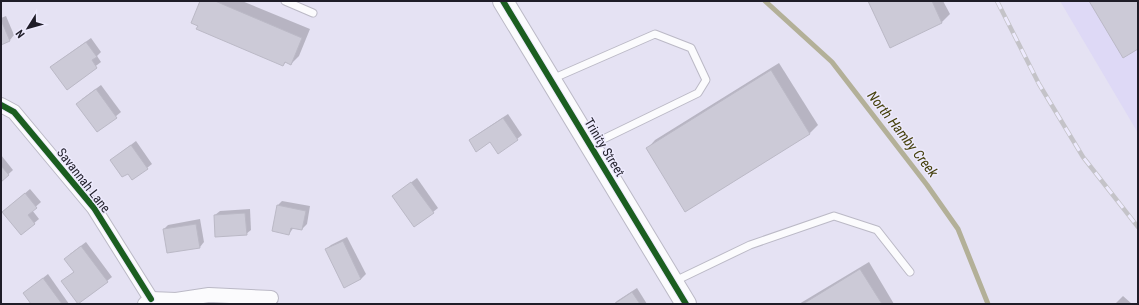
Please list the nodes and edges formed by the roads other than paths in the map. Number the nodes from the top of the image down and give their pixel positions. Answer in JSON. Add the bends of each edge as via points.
{"nodes":[{"id":1,"x":285,"y":1,"type":"edge"},
{"id":2,"x":503,"y":1,"type":"edge"},
{"id":3,"x":314,"y":12,"type":"dead end"},
{"id":4,"x":551,"y":80,"type":"junction"},
{"id":5,"x":1,"y":105,"type":"edge"},
{"id":6,"x":591,"y":145,"type":"junction"},
{"id":7,"x":910,"y":272,"type":"dead end"},
{"id":8,"x":673,"y":282,"type":"junction"},
{"id":9,"x":271,"y":298,"type":"dead end"},
{"id":10,"x":148,"y":302,"type":"edge"},
{"id":11,"x":686,"y":304,"type":"edge"}],
"edges":[{"from":1,"to":3,"type":"lane"},
{"from":2,"to":4,"type":"street","name":"Trinity Street"},
{"from":4,"to":6,"type":"street","name":"Trinity Street"},
{"from":4,"to":6,"type":"lane","via":[[655,34],[691,48],[706,80],[698,93]]},
{"from":5,"to":10,"type":"street","name":"Savannah Lane","via":[[14,112],[94,208]]},
{"from":6,"to":8,"type":"street","name":"Trinity Street"},
{"from":7,"to":8,"type":"lane","via":[[877,230],[834,216],[750,245]]},
{"from":8,"to":11,"type":"street","name":"Trinity Street"},
{"from":9,"to":10,"type":"street","via":[[209,295]]}]}
